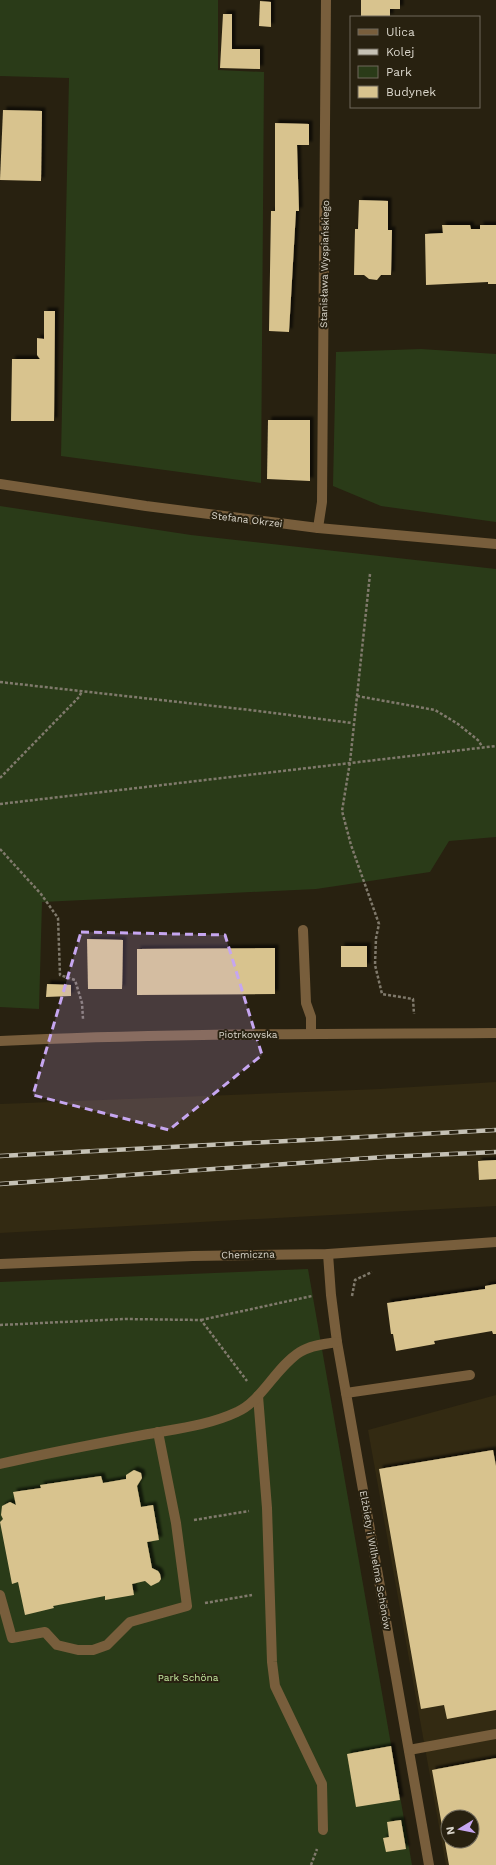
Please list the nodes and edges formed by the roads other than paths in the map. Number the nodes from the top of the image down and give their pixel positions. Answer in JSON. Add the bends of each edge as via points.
{"nodes":[{"id":1,"x":326,"y":0,"type":"edge"},
{"id":2,"x":0,"y":484,"type":"edge"},
{"id":3,"x":318,"y":528,"type":"junction"},
{"id":4,"x":496,"y":544,"type":"edge"},
{"id":5,"x":303,"y":930,"type":"dead end"},
{"id":6,"x":496,"y":1033,"type":"edge"},
{"id":7,"x":311,"y":1034,"type":"junction"},
{"id":8,"x":0,"y":1041,"type":"edge"},
{"id":9,"x":496,"y":1242,"type":"edge"},
{"id":10,"x":328,"y":1254,"type":"junction"},
{"id":11,"x":0,"y":1264,"type":"edge"},
{"id":12,"x":337,"y":1342,"type":"junction"},
{"id":13,"x":470,"y":1375,"type":"dead end"},
{"id":14,"x":346,"y":1393,"type":"junction"},
{"id":15,"x":258,"y":1396,"type":"junction"},
{"id":16,"x":158,"y":1432,"type":"junction"},
{"id":17,"x":0,"y":1464,"type":"edge"},
{"id":18,"x":0,"y":1595,"type":"edge"},
{"id":19,"x":496,"y":1734,"type":"edge"},
{"id":20,"x":409,"y":1750,"type":"junction"},
{"id":21,"x":324,"y":1830,"type":"dead end"},
{"id":22,"x":429,"y":1865,"type":"edge"}],
"edges":[{"from":1,"to":3,"type":"street","name":"Stanisława Wyspiańskiego","via":[[322,502]]},
{"from":2,"to":3,"type":"street","name":"Stefana Okrzei"},
{"from":3,"to":4,"type":"street","name":"Stefana Okrzei"},
{"from":5,"to":7,"type":"street","via":[[306,1003],[311,1017]]},
{"from":6,"to":7,"type":"street","name":"Piotrkowska"},
{"from":7,"to":8,"type":"street","name":"Piotrkowska","via":[[85,1037]]},
{"from":9,"to":10,"type":"street","name":"Chemiczna"},
{"from":10,"to":11,"type":"street","name":"Chemiczna","via":[[193,1256]]},
{"from":10,"to":12,"type":"street","name":"Elżbiety i Wilhelma Schönów"},
{"from":12,"to":14,"type":"street","name":"Elżbiety i Wilhelma Schönów"},
{"from":12,"to":15,"type":"street","via":[[301,1351],[287,1361]]},
{"from":13,"to":14,"type":"street"},
{"from":14,"to":20,"type":"street","name":"Elżbiety i Wilhelma Schönów"},
{"from":15,"to":16,"type":"street","via":[[238,1412],[212,1422]]},
{"from":15,"to":21,"type":"street","via":[[267,1508],[275,1686],[322,1784]]},
{"from":16,"to":17,"type":"street"},
{"from":16,"to":18,"type":"street","via":[[176,1523],[187,1606],[130,1622],[107,1645],[93,1650],[78,1650],[57,1645],[45,1632],[12,1638]]},
{"from":19,"to":20,"type":"street"},
{"from":20,"to":22,"type":"street","name":"Elżbiety i Wilhelma Schönów"}]}
